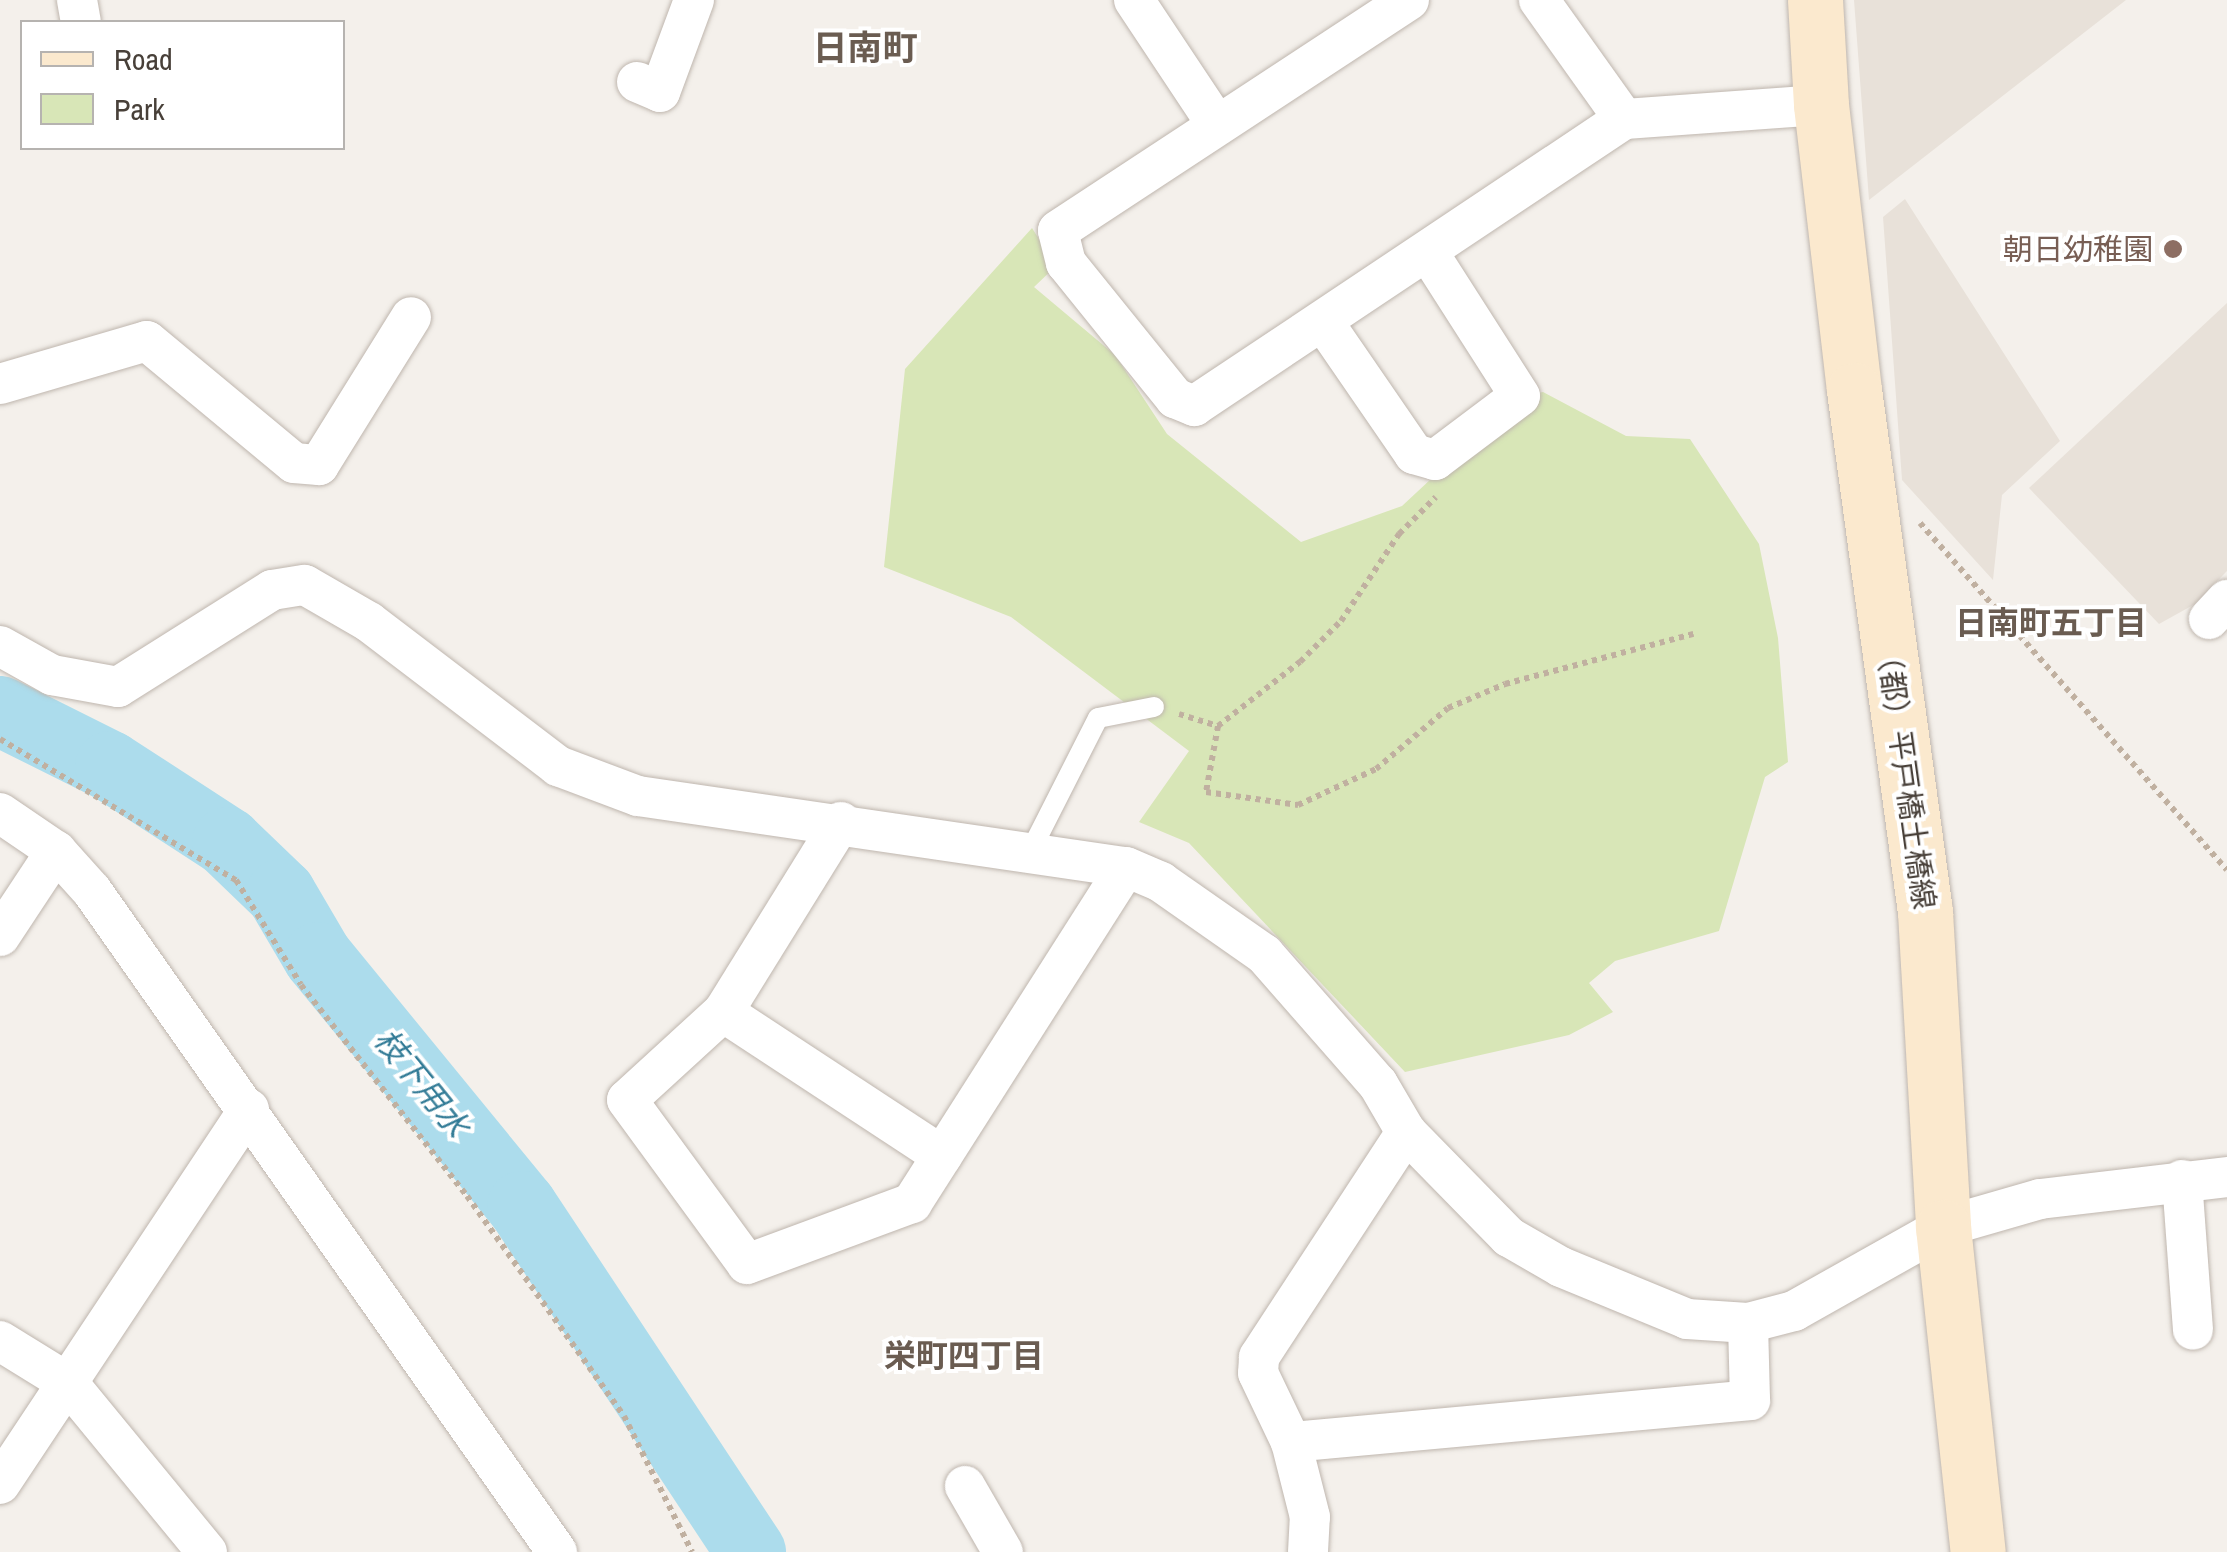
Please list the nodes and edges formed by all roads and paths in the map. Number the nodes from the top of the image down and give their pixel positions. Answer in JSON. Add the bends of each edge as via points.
{"nodes":[{"id":1,"x":694,"y":0,"type":"edge"},
{"id":2,"x":1134,"y":0,"type":"edge"},
{"id":3,"x":1409,"y":0,"type":"edge"},
{"id":4,"x":1539,"y":0,"type":"edge"},
{"id":5,"x":1815,"y":0,"type":"edge"},
{"id":6,"x":637,"y":82,"type":"dead end"},
{"id":7,"x":1820,"y":105,"type":"junction"},
{"id":8,"x":1624,"y":119,"type":"junction"},
{"id":9,"x":1216,"y":122,"type":"junction"},
{"id":10,"x":1428,"y":252,"type":"junction"},
{"id":11,"x":412,"y":317,"type":"dead end"},
{"id":12,"x":1324,"y":322,"type":"junction"},
{"id":13,"x":0,"y":384,"type":"edge"},
{"id":14,"x":1439,"y":494,"type":"dead end"},
{"id":15,"x":1915,"y":517,"type":"dead end"},
{"id":16,"x":1693,"y":634,"type":"dead end"},
{"id":17,"x":0,"y":646,"type":"edge"},
{"id":18,"x":1154,"y":707,"type":"joint"},
{"id":19,"x":1218,"y":726,"type":"junction"},
{"id":20,"x":0,"y":739,"type":"edge"},
{"id":21,"x":0,"y":812,"type":"edge"},
{"id":22,"x":841,"y":822,"type":"junction"},
{"id":23,"x":56,"y":851,"type":"junction"},
{"id":24,"x":1030,"y":852,"type":"junction"},
{"id":25,"x":1126,"y":867,"type":"junction"},
{"id":26,"x":2227,"y":870,"type":"edge"},
{"id":27,"x":0,"y":936,"type":"edge"},
{"id":28,"x":723,"y":1012,"type":"junction"},
{"id":29,"x":249,"y":1109,"type":"junction"},
{"id":30,"x":1406,"y":1132,"type":"junction"},
{"id":31,"x":942,"y":1156,"type":"junction"},
{"id":32,"x":2227,"y":1177,"type":"edge"},
{"id":33,"x":2182,"y":1180,"type":"junction"},
{"id":34,"x":1943,"y":1227,"type":"junction"},
{"id":35,"x":1748,"y":1322,"type":"junction"},
{"id":36,"x":2193,"y":1330,"type":"dead end"},
{"id":37,"x":0,"y":1341,"type":"edge"},
{"id":38,"x":68,"y":1383,"type":"junction"},
{"id":39,"x":1291,"y":1442,"type":"junction"},
{"id":40,"x":0,"y":1484,"type":"edge"},
{"id":41,"x":964,"y":1486,"type":"dead end"},
{"id":42,"x":208,"y":1552,"type":"edge"},
{"id":43,"x":558,"y":1552,"type":"edge"},
{"id":44,"x":692,"y":1552,"type":"edge"},
{"id":45,"x":1004,"y":1552,"type":"edge"},
{"id":46,"x":1308,"y":1552,"type":"edge"},
{"id":47,"x":1978,"y":1552,"type":"edge"}],
"edges":[{"from":1,"to":6,"type":"street","via":[[660,92]]},
{"from":2,"to":9,"type":"street"},
{"from":3,"to":9,"type":"street"},
{"from":4,"to":8,"type":"street"},
{"from":5,"to":7,"type":"street","name":"（都）平戸橋土橋線"},
{"from":7,"to":8,"type":"street"},
{"from":7,"to":34,"type":"street","name":"（都）平戸橋土橋線","via":[[1925,912]]},
{"from":8,"to":10,"type":"street"},
{"from":9,"to":12,"type":"street","via":[[1058,230],[1066,263],[1175,398],[1194,406]]},
{"from":10,"to":12,"type":"street"},
{"from":10,"to":12,"type":"street","via":[[1520,396],[1435,460],[1414,454]]},
{"from":11,"to":13,"type":"street","via":[[319,465],[294,463],[147,341]]},
{"from":14,"to":19,"type":"path","via":[[1399,534],[1341,621]]},
{"from":15,"to":26,"type":"path"},
{"from":16,"to":19,"type":"path","via":[[1505,684],[1448,708],[1376,769],[1298,804],[1206,792]]},
{"from":17,"to":22,"type":"street","via":[[52,675],[118,687],[272,590],[305,586],[369,622],[558,766],[638,796]]},
{"from":18,"to":19,"type":"path"},
{"from":18,"to":24,"type":"lane","via":[[1098,718]]},
{"from":20,"to":44,"type":"path","via":[[236,880],[300,985],[466,1196],[624,1416]]},
{"from":21,"to":23,"type":"street"},
{"from":22,"to":24,"type":"street"},
{"from":22,"to":28,"type":"street"},
{"from":23,"to":27,"type":"street"},
{"from":23,"to":29,"type":"street"},
{"from":24,"to":25,"type":"street"},
{"from":25,"to":30,"type":"street","via":[[1161,882],[1264,954],[1378,1084]]},
{"from":25,"to":31,"type":"street"},
{"from":28,"to":31,"type":"street"},
{"from":28,"to":31,"type":"street","via":[[626,1100],[746,1264],[912,1203]]},
{"from":29,"to":38,"type":"street"},
{"from":29,"to":43,"type":"street"},
{"from":30,"to":35,"type":"street","via":[[1509,1238],[1548,1260],[1687,1319]]},
{"from":30,"to":39,"type":"street","via":[[1258,1357],[1258,1372]]},
{"from":32,"to":33,"type":"street"},
{"from":33,"to":34,"type":"street","via":[[2040,1199]]},
{"from":33,"to":36,"type":"street"},
{"from":34,"to":35,"type":"street","via":[[1794,1312]]},
{"from":34,"to":47,"type":"street","name":"（都）平戸橋土橋線"},
{"from":35,"to":39,"type":"street","via":[[1750,1400]]},
{"from":37,"to":38,"type":"street"},
{"from":38,"to":40,"type":"street"},
{"from":38,"to":42,"type":"street"},
{"from":39,"to":46,"type":"street","via":[[1310,1516]]},
{"from":41,"to":45,"type":"street"}]}
